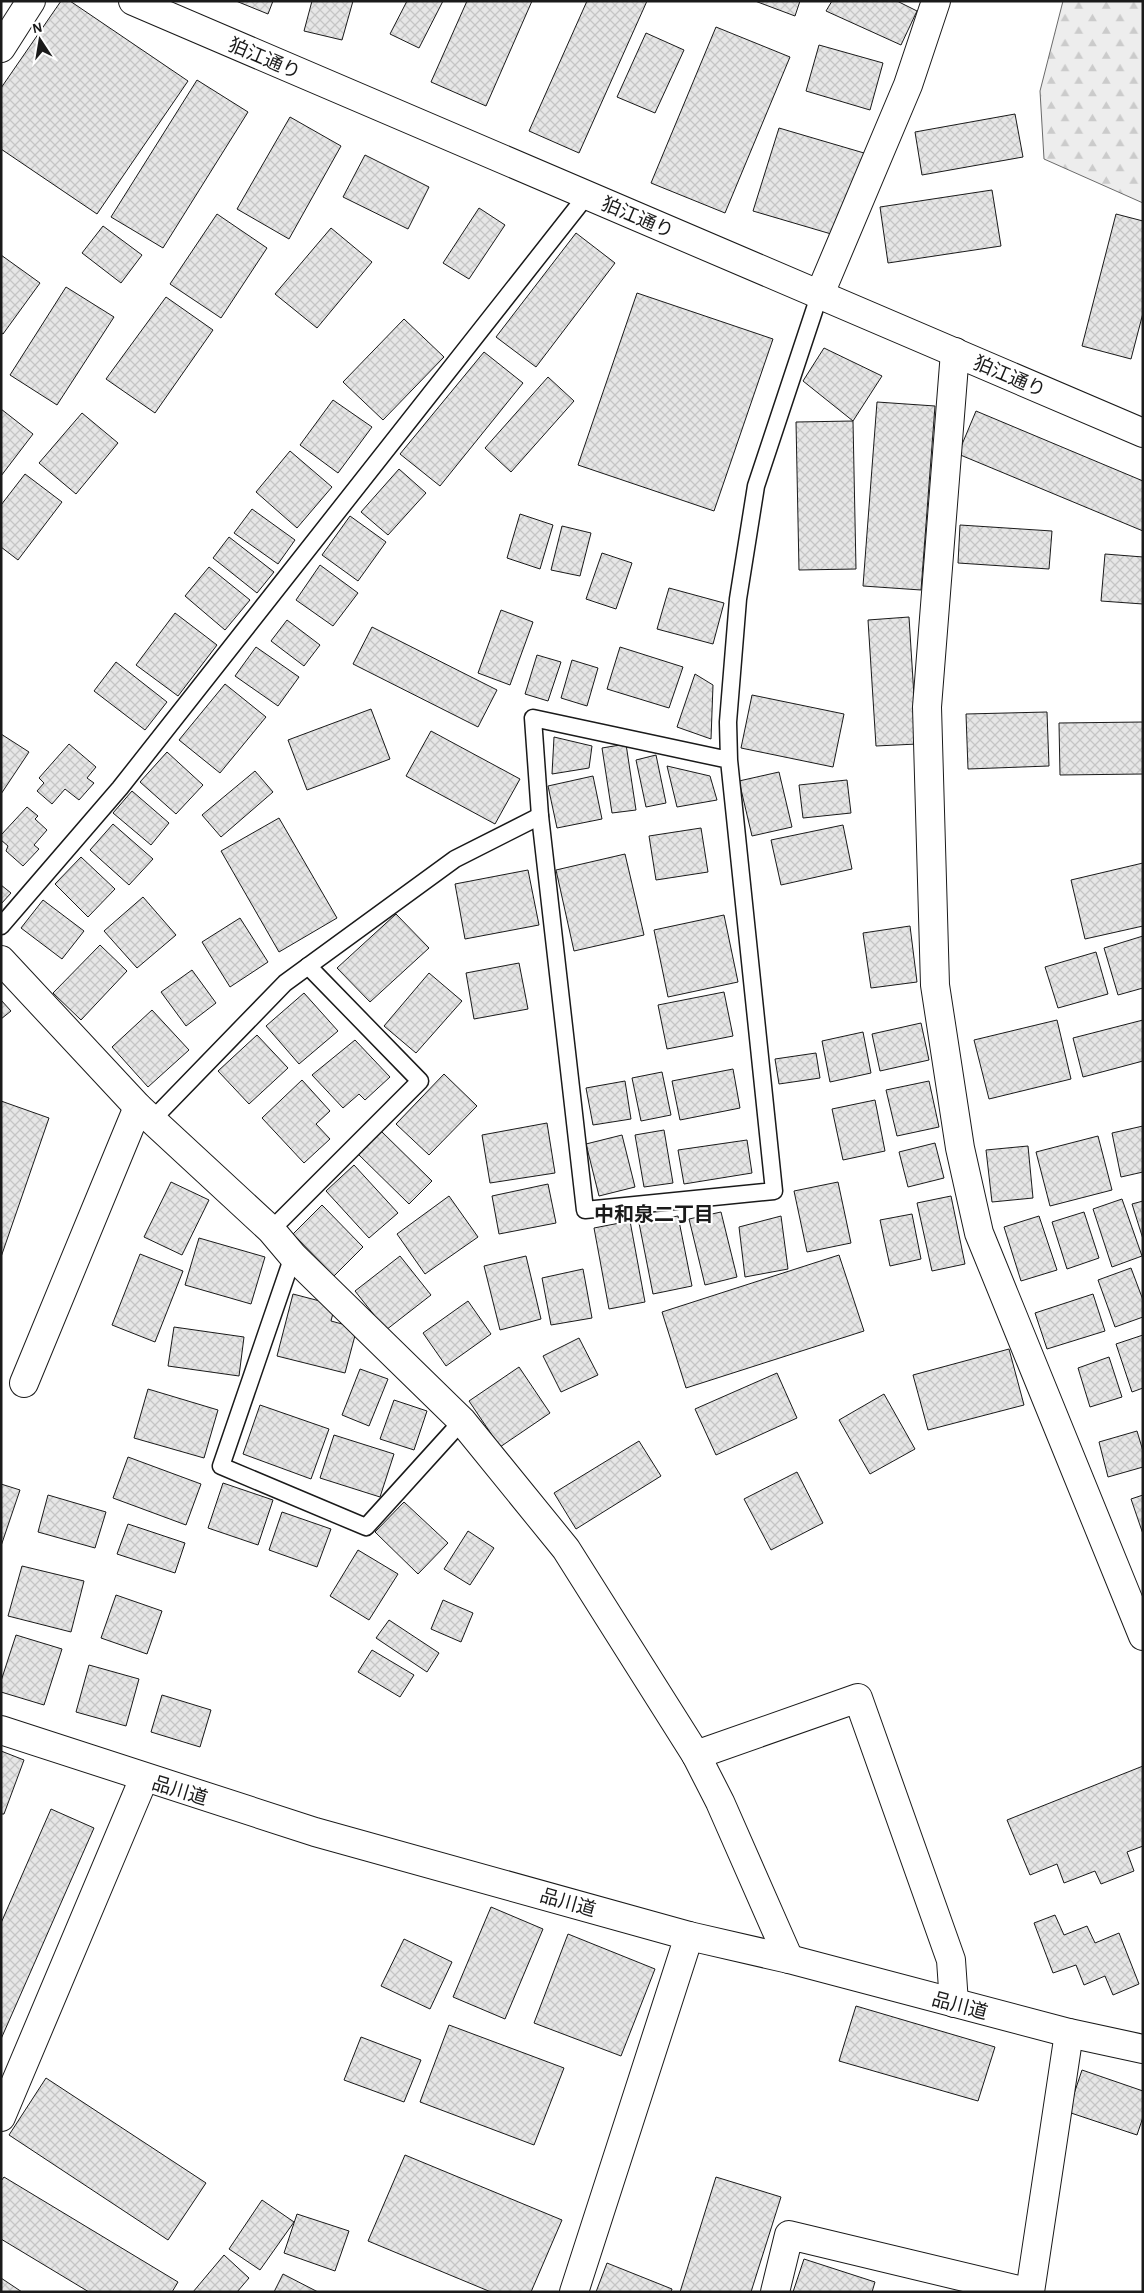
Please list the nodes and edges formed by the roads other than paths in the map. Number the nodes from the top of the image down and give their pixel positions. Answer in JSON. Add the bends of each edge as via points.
{"nodes":[{"id":1,"x":31,"y":1,"type":"edge"},
{"id":2,"x":133,"y":1,"type":"edge"},
{"id":3,"x":936,"y":1,"type":"edge"},
{"id":4,"x":1,"y":48,"type":"edge"},
{"id":5,"x":587,"y":196,"type":"junction"},
{"id":6,"x":820,"y":296,"type":"junction"},
{"id":7,"x":955,"y":352,"type":"junction"},
{"id":8,"x":1143,"y":433,"type":"edge"},
{"id":9,"x":729,"y":760,"type":"junction"},
{"id":10,"x":540,"y":816,"type":"junction"},
{"id":11,"x":1,"y":926,"type":"edge"},
{"id":12,"x":1,"y":960,"type":"edge"},
{"id":13,"x":308,"y":966,"type":"junction"},
{"id":14,"x":145,"y":1113,"type":"junction"},
{"id":15,"x":272,"y":1230,"type":"junction"},
{"id":16,"x":294,"y":1256,"type":"junction"},
{"id":17,"x":24,"y":1382,"type":"dead end"},
{"id":18,"x":462,"y":1421,"type":"junction"},
{"id":19,"x":1143,"y":1636,"type":"edge"},
{"id":20,"x":1,"y":1730,"type":"edge"},
{"id":21,"x":696,"y":1755,"type":"junction"},
{"id":22,"x":144,"y":1778,"type":"junction"},
{"id":23,"x":689,"y":1936,"type":"junction"},
{"id":24,"x":789,"y":1959,"type":"junction"},
{"id":25,"x":954,"y":2003,"type":"junction"},
{"id":26,"x":1069,"y":2033,"type":"junction"},
{"id":27,"x":1143,"y":2049,"type":"edge"},
{"id":28,"x":1,"y":2117,"type":"edge"},
{"id":29,"x":574,"y":2292,"type":"edge"},
{"id":30,"x":775,"y":2292,"type":"edge"},
{"id":31,"x":1028,"y":2292,"type":"edge"}],
"edges":[{"from":1,"to":4,"type":"street"},
{"from":2,"to":5,"type":"street","name":"狛江通り"},
{"from":3,"to":6,"type":"street","via":[[908,85]]},
{"from":5,"to":6,"type":"street","name":"狛江通り"},
{"from":5,"to":11,"type":"lane","via":[[120,788]]},
{"from":6,"to":7,"type":"street","name":"狛江通り"},
{"from":6,"to":9,"type":"lane","via":[[756,486],[738,599],[728,722]]},
{"from":7,"to":8,"type":"street","name":"狛江通り"},
{"from":7,"to":19,"type":"street","via":[[928,706],[935,985],[960,1148],[980,1233]]},
{"from":9,"to":10,"type":"lane","via":[[533,718]]},
{"from":9,"to":10,"type":"lane","via":[[774,1191],[585,1210]]},
{"from":10,"to":13,"type":"lane","via":[[455,859]]},
{"from":12,"to":14,"type":"street"},
{"from":13,"to":14,"type":"lane","via":[[285,983]]},
{"from":13,"to":15,"type":"lane","via":[[420,1081]]},
{"from":14,"to":15,"type":"street"},
{"from":14,"to":17,"type":"street"},
{"from":15,"to":16,"type":"street"},
{"from":16,"to":18,"type":"street"},
{"from":16,"to":18,"type":"lane","via":[[221,1466],[366,1526]]},
{"from":18,"to":21,"type":"street","via":[[566,1549]]},
{"from":20,"to":22,"type":"street","name":"品川道"},
{"from":21,"to":24,"type":"street"},
{"from":21,"to":25,"type":"street","via":[[858,1698],[951,1960]]},
{"from":22,"to":23,"type":"street","name":"品川道","via":[[315,1832]]},
{"from":22,"to":28,"type":"street"},
{"from":23,"to":24,"type":"street","name":"品川道"},
{"from":23,"to":29,"type":"street"},
{"from":24,"to":25,"type":"street","name":"品川道"},
{"from":25,"to":26,"type":"street","name":"品川道"},
{"from":26,"to":27,"type":"street","name":"品川道"},
{"from":26,"to":31,"type":"street"},
{"from":30,"to":31,"type":"street","via":[[790,2235]]}]}
